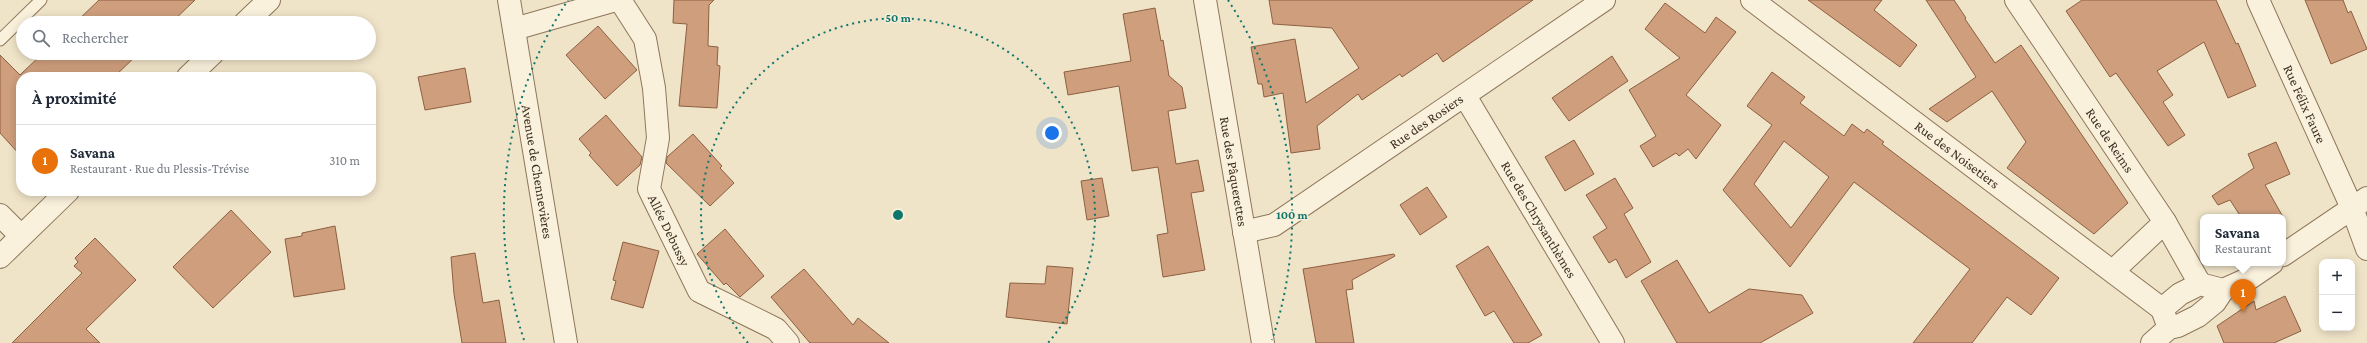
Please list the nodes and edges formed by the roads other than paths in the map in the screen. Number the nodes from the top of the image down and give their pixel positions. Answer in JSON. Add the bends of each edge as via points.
{"nodes":[{"id":1,"x":41,"y":0,"type":"edge"},
{"id":2,"x":269,"y":0,"type":"edge"},
{"id":3,"x":509,"y":0,"type":"edge"},
{"id":4,"x":616,"y":0,"type":"edge"},
{"id":5,"x":620,"y":0,"type":"edge"},
{"id":6,"x":1205,"y":0,"type":"edge"},
{"id":7,"x":1604,"y":0,"type":"edge"},
{"id":8,"x":1752,"y":0,"type":"edge"},
{"id":9,"x":2016,"y":0,"type":"edge"},
{"id":10,"x":2258,"y":0,"type":"edge"},
{"id":11,"x":25,"y":16,"type":"edge"},
{"id":12,"x":252,"y":16,"type":"edge"},
{"id":13,"x":16,"y":24,"type":"edge"},
{"id":14,"x":514,"y":29,"type":"junction"},
{"id":15,"x":0,"y":40,"type":"edge"},
{"id":16,"x":206,"y":60,"type":"edge"},
{"id":17,"x":193,"y":72,"type":"edge"},
{"id":18,"x":1465,"y":96,"type":"junction"},
{"id":19,"x":63,"y":196,"type":"edge"},
{"id":20,"x":2359,"y":204,"type":"edge"},
{"id":21,"x":0,"y":215,"type":"edge"},
{"id":22,"x":2165,"y":222,"type":"junction"},
{"id":23,"x":1244,"y":232,"type":"junction"},
{"id":24,"x":21,"y":236,"type":"junction"},
{"id":25,"x":2367,"y":249,"type":"edge"},
{"id":26,"x":2286,"y":253,"type":"edge"},
{"id":27,"x":0,"y":257,"type":"edge"},
{"id":28,"x":2268,"y":266,"type":"edge"},
{"id":29,"x":2113,"y":271,"type":"junction"},
{"id":30,"x":2200,"y":284,"type":"junction"},
{"id":31,"x":2223,"y":290,"type":"junction"},
{"id":32,"x":2165,"y":318,"type":"junction"},
{"id":33,"x":566,"y":343,"type":"edge"},
{"id":34,"x":788,"y":343,"type":"edge"},
{"id":35,"x":1263,"y":343,"type":"edge"},
{"id":36,"x":1613,"y":343,"type":"edge"},
{"id":37,"x":2152,"y":343,"type":"edge"}],
"edges":[{"from":1,"to":11,"type":"lane"},
{"from":2,"to":12,"type":"street"},
{"from":3,"to":14,"type":"street","name":"Avenue de Chennevières"},
{"from":4,"to":14,"type":"street"},
{"from":5,"to":34,"type":"street","name":"Allée Debussy","via":[[645,39],[654,88],[658,138],[649,190],[699,291],[776,329]]},
{"from":6,"to":23,"type":"street","name":"Rue des Pâquerettes"},
{"from":7,"to":18,"type":"street","name":"Rue des Rosiers"},
{"from":8,"to":29,"type":"street","name":"Rue des Noisetiers"},
{"from":9,"to":22,"type":"street","name":"Rue de Reims"},
{"from":10,"to":20,"type":"street","name":"Rue Félix Faure"},
{"from":13,"to":15,"type":"lane"},
{"from":14,"to":33,"type":"street","name":"Avenue de Chennevières"},
{"from":16,"to":17,"type":"street"},
{"from":18,"to":23,"type":"street","name":"Rue des Rosiers","via":[[1274,224]]},
{"from":18,"to":36,"type":"street","name":"Rue des Chrysanthèmes"},
{"from":19,"to":24,"type":"street"},
{"from":20,"to":25,"type":"street","name":"Rue Félix Faure"},
{"from":20,"to":26,"type":"street"},
{"from":21,"to":24,"type":"street"},
{"from":22,"to":29,"type":"street"},
{"from":22,"to":30,"type":"street","name":"Rue de Reims"},
{"from":23,"to":35,"type":"street","name":"Rue des Pâquerettes"},
{"from":24,"to":27,"type":"street"},
{"from":28,"to":31,"type":"street","via":[[2250,278]]},
{"from":29,"to":32,"type":"street","name":"Rue des Noisetiers"},
{"from":30,"to":31,"type":"street"},
{"from":30,"to":32,"type":"street","via":[[2180,294]]},
{"from":31,"to":32,"type":"street","via":[[2215,302],[2198,316],[2178,326]]},
{"from":32,"to":37,"type":"street"}]}
